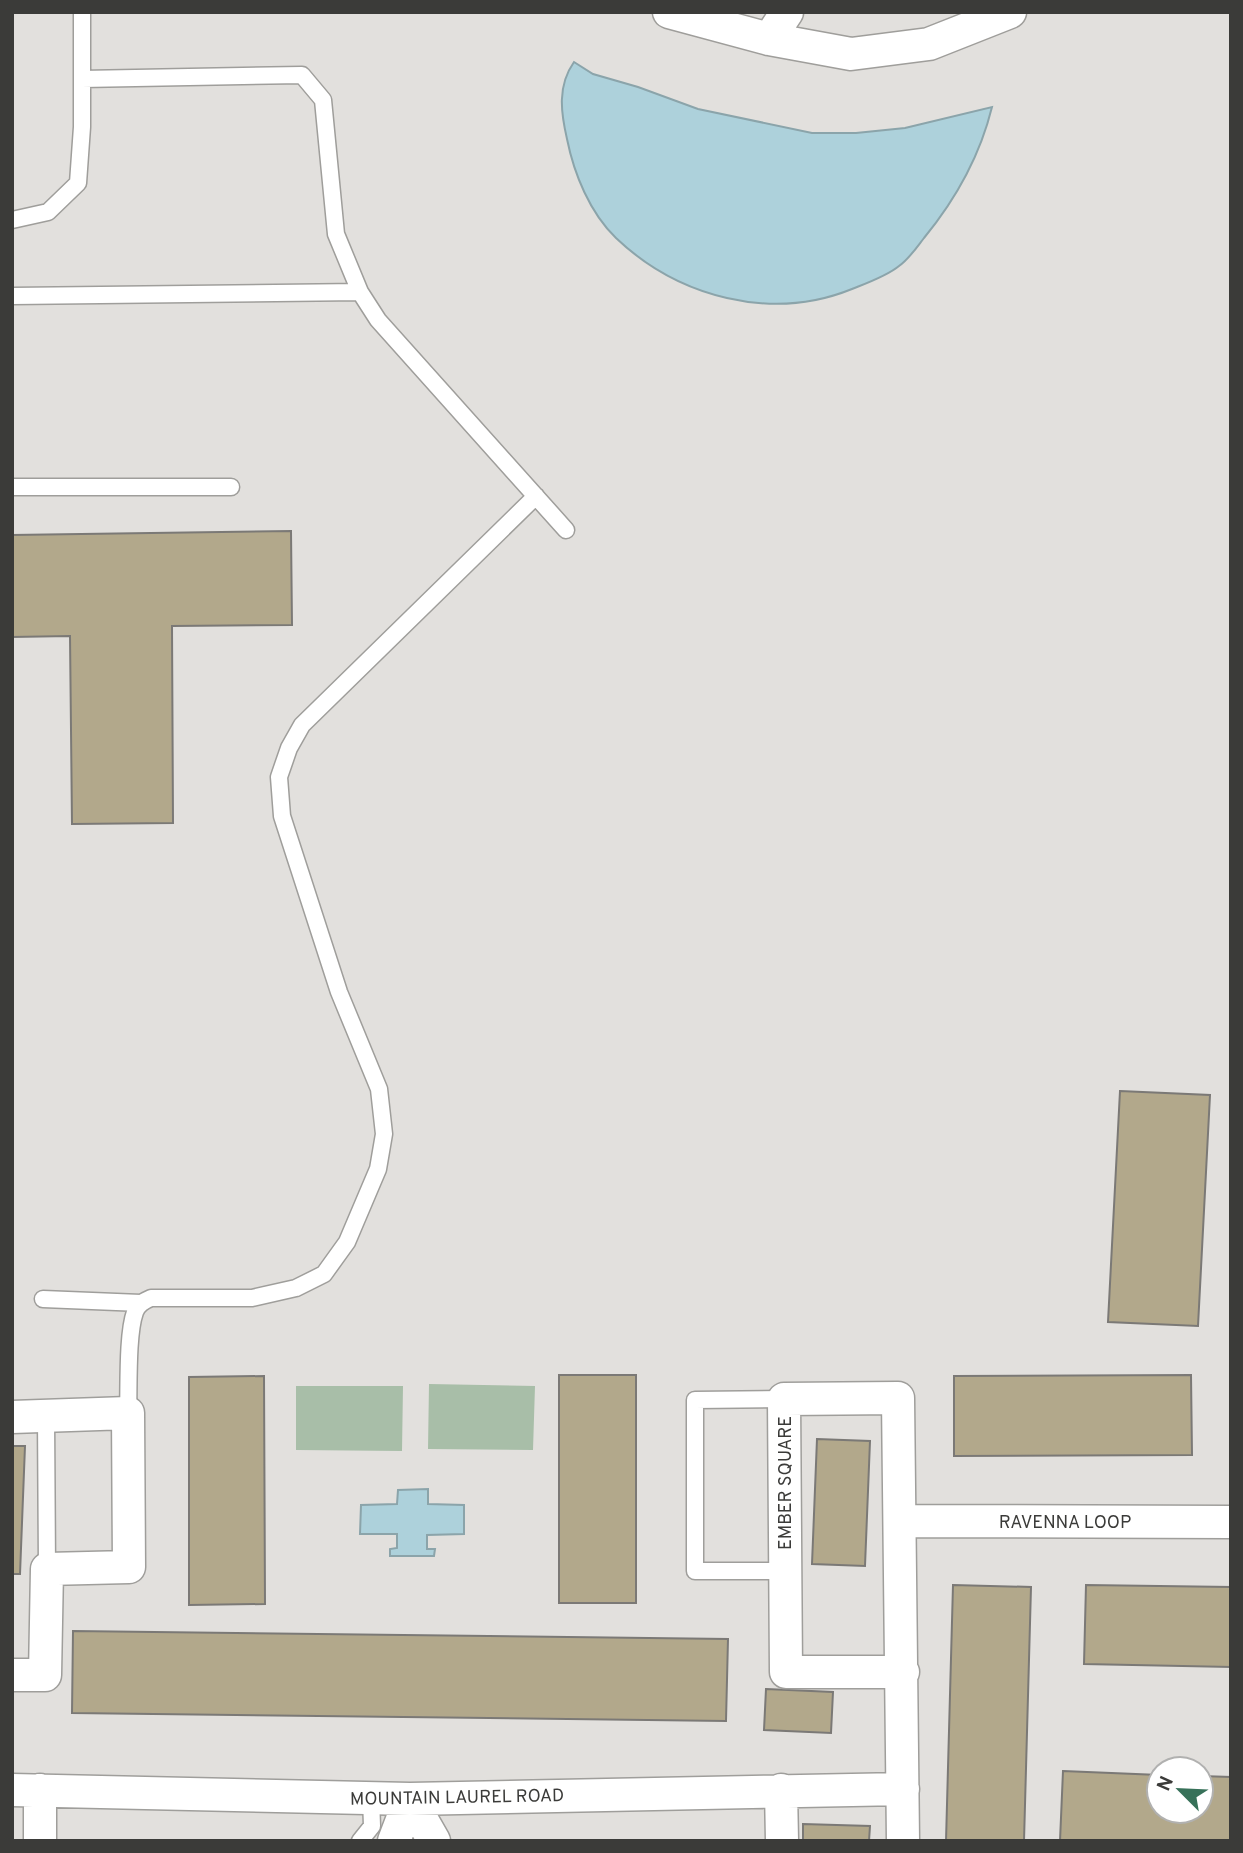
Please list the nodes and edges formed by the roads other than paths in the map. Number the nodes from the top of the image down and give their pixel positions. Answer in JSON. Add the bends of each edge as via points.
{"nodes":[{"id":1,"x":82,"y":12,"type":"edge"},
{"id":2,"x":669,"y":12,"type":"edge"},
{"id":3,"x":787,"y":12,"type":"edge"},
{"id":4,"x":1010,"y":12,"type":"edge"},
{"id":5,"x":764,"y":25,"type":"edge"},
{"id":6,"x":82,"y":79,"type":"junction"},
{"id":7,"x":12,"y":220,"type":"edge"},
{"id":8,"x":360,"y":292,"type":"junction"},
{"id":9,"x":12,"y":296,"type":"edge"},
{"id":10,"x":12,"y":487,"type":"edge"},
{"id":11,"x":231,"y":487,"type":"dead end"},
{"id":12,"x":536,"y":496,"type":"junction"},
{"id":13,"x":565,"y":530,"type":"dead end"},
{"id":14,"x":43,"y":1299,"type":"dead end"},
{"id":15,"x":141,"y":1303,"type":"junction"},
{"id":16,"x":784,"y":1399,"type":"junction"},
{"id":17,"x":128,"y":1413,"type":"junction"},
{"id":18,"x":12,"y":1417,"type":"edge"},
{"id":19,"x":46,"y":1417,"type":"junction"},
{"id":20,"x":900,"y":1521,"type":"junction"},
{"id":21,"x":1231,"y":1522,"type":"edge"},
{"id":22,"x":47,"y":1569,"type":"junction"},
{"id":23,"x":785,"y":1571,"type":"junction"},
{"id":24,"x":903,"y":1672,"type":"junction"},
{"id":25,"x":12,"y":1675,"type":"edge"},
{"id":26,"x":903,"y":1789,"type":"junction"},
{"id":27,"x":26,"y":1790,"type":"edge"},
{"id":28,"x":781,"y":1790,"type":"junction"},
{"id":29,"x":371,"y":1798,"type":"junction"},
{"id":30,"x":410,"y":1799,"type":"junction"},
{"id":31,"x":40,"y":1841,"type":"edge"},
{"id":32,"x":360,"y":1841,"type":"edge"},
{"id":33,"x":394,"y":1841,"type":"edge"},
{"id":34,"x":434,"y":1841,"type":"edge"},
{"id":35,"x":782,"y":1841,"type":"edge"},
{"id":36,"x":903,"y":1841,"type":"edge"}],
"edges":[{"from":1,"to":6,"type":"lane"},
{"from":2,"to":5,"type":"street"},
{"from":3,"to":5,"type":"street"},
{"from":4,"to":5,"type":"street","via":[[929,44],[851,54]]},
{"from":6,"to":7,"type":"lane","via":[[78,183],[48,212]]},
{"from":6,"to":8,"type":"lane","via":[[302,75],[323,100],[336,234]]},
{"from":8,"to":9,"type":"lane"},
{"from":8,"to":12,"type":"lane","via":[[378,320]]},
{"from":10,"to":11,"type":"lane"},
{"from":12,"to":13,"type":"lane"},
{"from":12,"to":15,"type":"lane","via":[[302,725],[279,777],[282,816],[339,992],[379,1089],[384,1134],[378,1169],[347,1242],[324,1274],[296,1288],[252,1298],[151,1298]]},
{"from":14,"to":15,"type":"lane"},
{"from":15,"to":17,"type":"lane","via":[[132,1330]]},
{"from":16,"to":20,"type":"street","name":"EMBER SQUARE","via":[[898,1398]]},
{"from":16,"to":23,"type":"street","name":"EMBER SQUARE"},
{"from":16,"to":23,"type":"lane","via":[[695,1400],[695,1572]]},
{"from":17,"to":19,"type":"street"},
{"from":17,"to":22,"type":"street","via":[[129,1567]]},
{"from":18,"to":19,"type":"street"},
{"from":19,"to":22,"type":"lane"},
{"from":20,"to":21,"type":"street","name":"RAVENNA LOOP"},
{"from":20,"to":24,"type":"street","name":"EMBER SQUARE"},
{"from":22,"to":25,"type":"street","via":[[45,1675]]},
{"from":23,"to":24,"type":"street","name":"EMBER SQUARE","via":[[786,1672]]},
{"from":24,"to":26,"type":"street","name":"EMBER SQUARE"},
{"from":26,"to":28,"type":"street","name":"MOUNTAIN LAUREL ROAD"},
{"from":26,"to":36,"type":"street","name":"EMBER SQUARE"},
{"from":27,"to":29,"type":"street","name":"MOUNTAIN LAUREL ROAD"},
{"from":27,"to":31,"type":"street"},
{"from":28,"to":30,"type":"street","name":"MOUNTAIN LAUREL ROAD"},
{"from":28,"to":35,"type":"street"},
{"from":29,"to":30,"type":"street","name":"MOUNTAIN LAUREL ROAD"},
{"from":29,"to":32,"type":"lane","via":[[372,1826]]},
{"from":30,"to":33,"type":"street"},
{"from":30,"to":34,"type":"street"}]}
